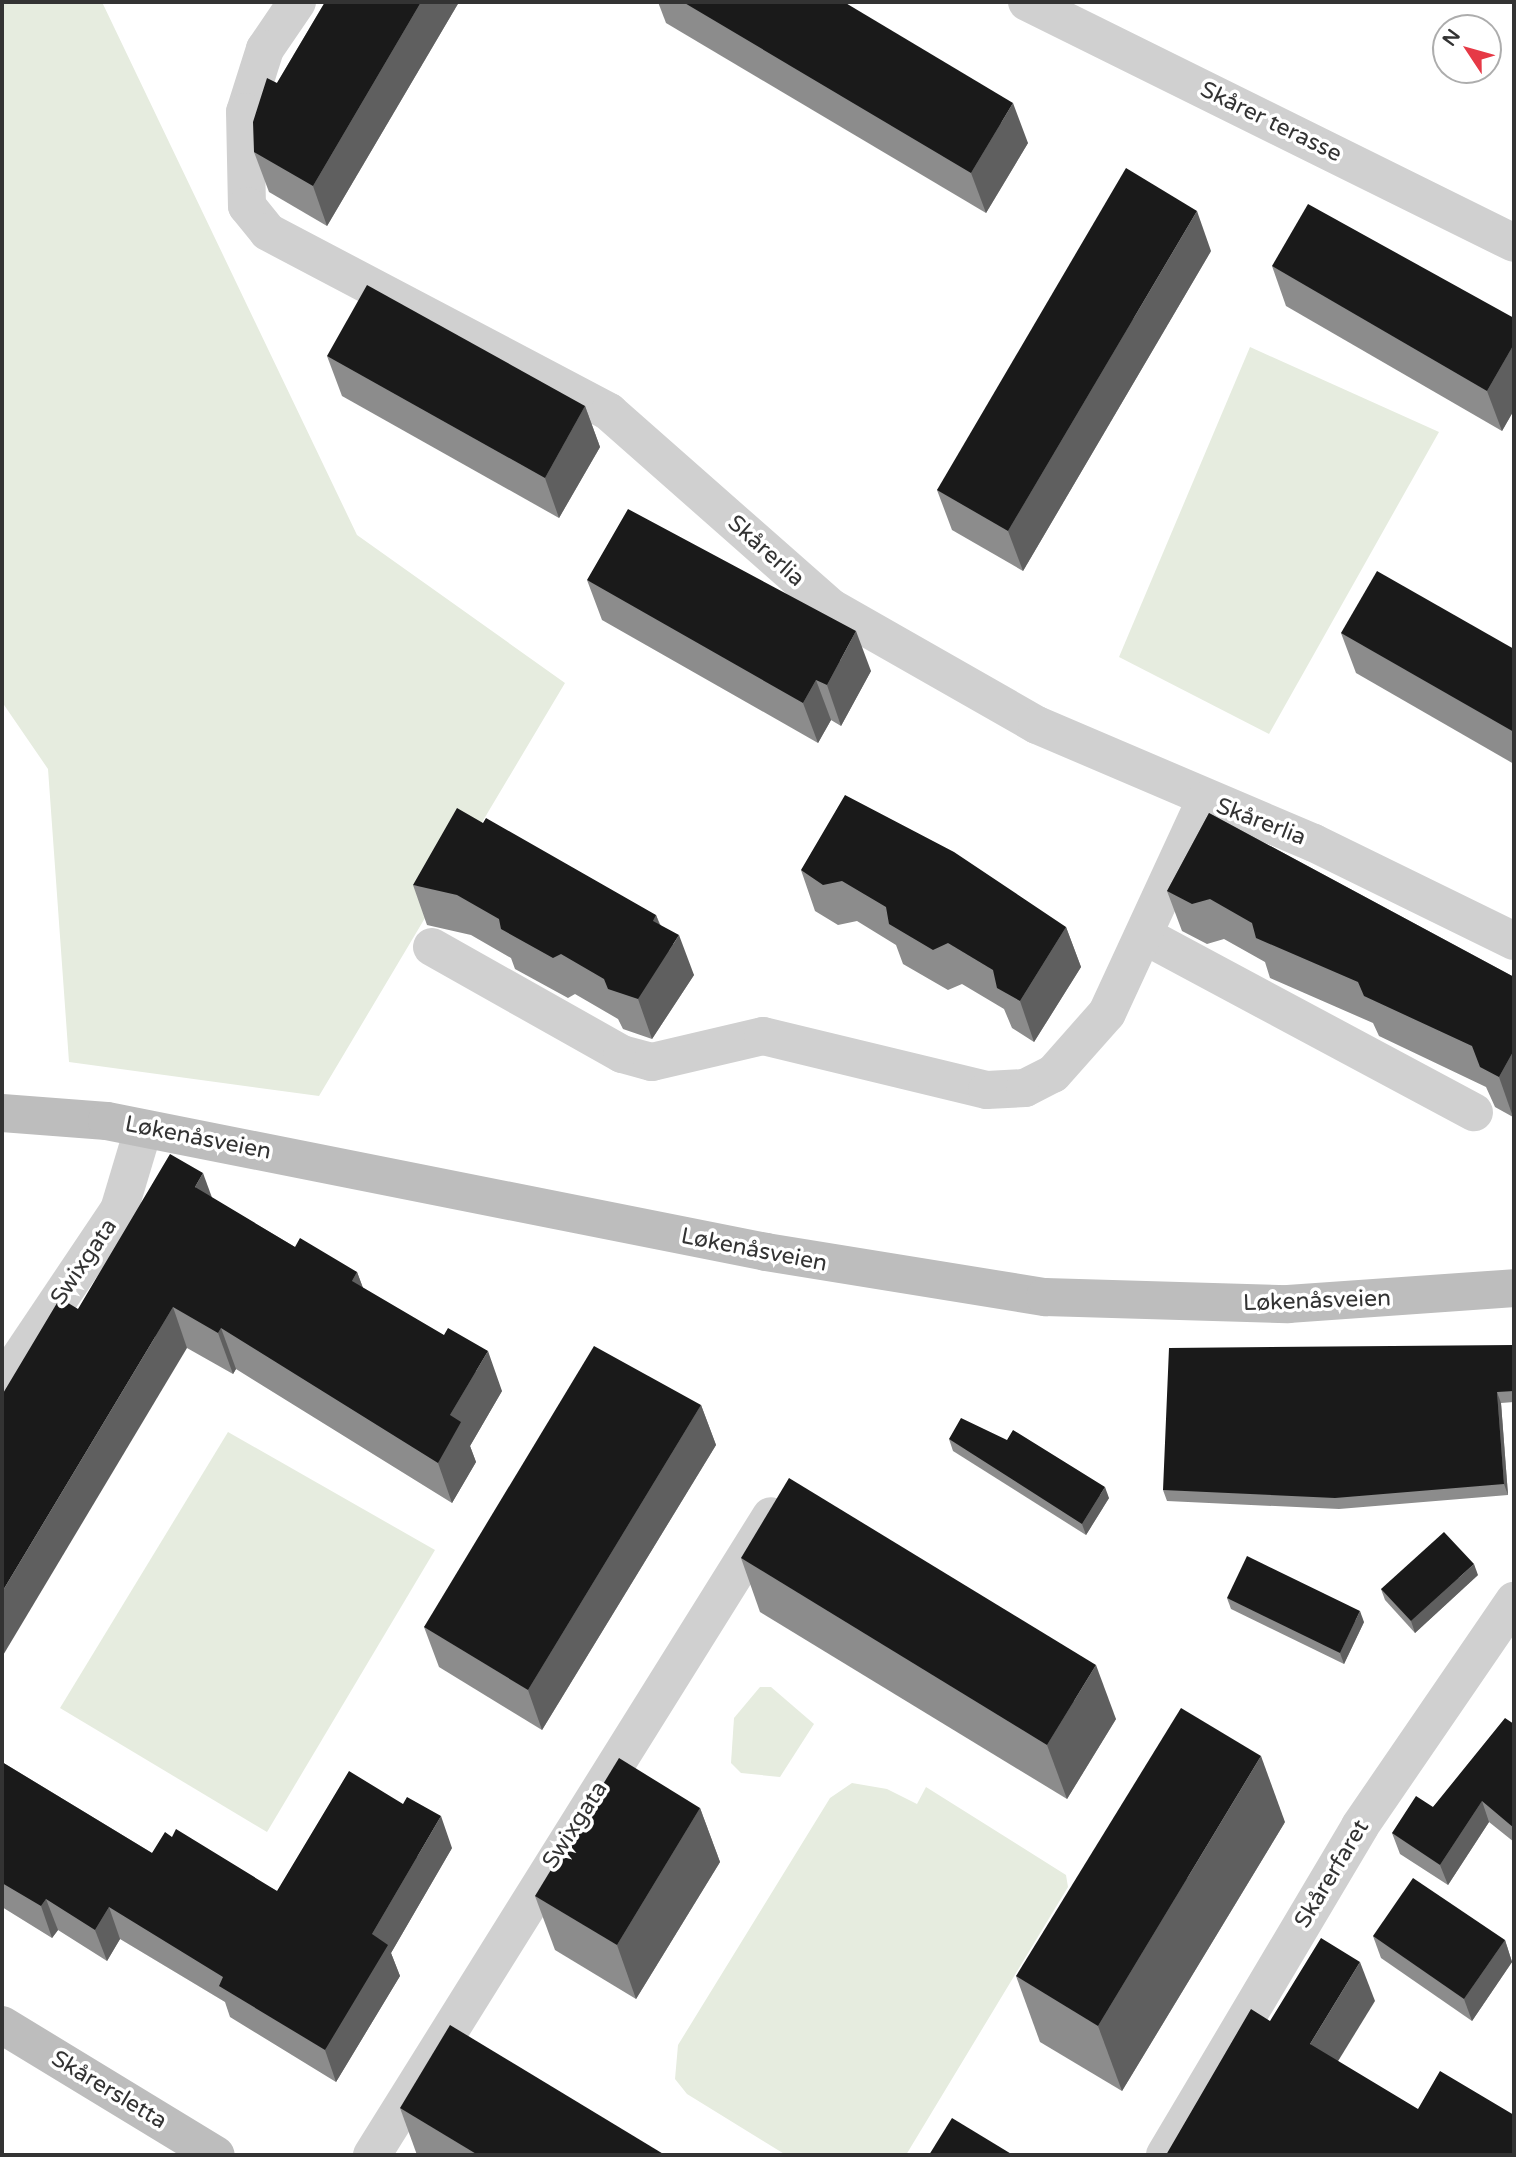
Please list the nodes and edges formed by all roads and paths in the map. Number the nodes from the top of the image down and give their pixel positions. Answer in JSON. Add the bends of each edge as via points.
{"nodes":[{"id":1,"x":297,"y":2,"type":"edge"},
{"id":2,"x":1027,"y":2,"type":"edge"},
{"id":3,"x":1514,"y":243,"type":"edge"},
{"id":4,"x":1205,"y":801,"type":"junction"},
{"id":5,"x":1147,"y":937,"type":"junction"},
{"id":6,"x":1514,"y":941,"type":"edge"},
{"id":7,"x":432,"y":947,"type":"dead end"},
{"id":8,"x":1474,"y":1112,"type":"dead end"},
{"id":9,"x":2,"y":1113,"type":"edge"},
{"id":10,"x":143,"y":1130,"type":"junction"},
{"id":11,"x":1514,"y":1287,"type":"edge"},
{"id":12,"x":2,"y":1384,"type":"edge"},
{"id":13,"x":783,"y":1497,"type":"edge"},
{"id":14,"x":1514,"y":1601,"type":"edge"},
{"id":15,"x":2,"y":2025,"type":"edge"},
{"id":16,"x":216,"y":2155,"type":"edge"},
{"id":17,"x":372,"y":2155,"type":"edge"},
{"id":18,"x":1165,"y":2155,"type":"edge"}],
"edges":[{"from":1,"to":4,"type":"street","name":"Skårerlia","via":[[265,49],[245,112],[247,206],[268,232],[609,412],[830,607],[1037,725]]},
{"from":2,"to":3,"type":"street","name":"Skårer terasse"},
{"from":4,"to":5,"type":"street"},
{"from":4,"to":6,"type":"street","name":"Skårerlia","via":[[1314,843]]},
{"from":5,"to":7,"type":"street","via":[[1081,1048],[1026,1088],[987,1090],[763,1036],[652,1062],[622,1054]]},
{"from":5,"to":8,"type":"street"},
{"from":9,"to":10,"type":"street","name":"Løkenåsveien"},
{"from":10,"to":11,"type":"street","name":"Løkenåsveien","via":[[766,1252],[1003,1292],[1288,1304]]},
{"from":10,"to":12,"type":"street","name":"Swixgata","via":[[119,1210]]},
{"from":13,"to":17,"type":"street","name":"Swixgata"},
{"from":14,"to":18,"type":"street","name":"Skårerfaret","via":[[1360,1826]]},
{"from":15,"to":16,"type":"street","name":"Skårersletta"}]}
